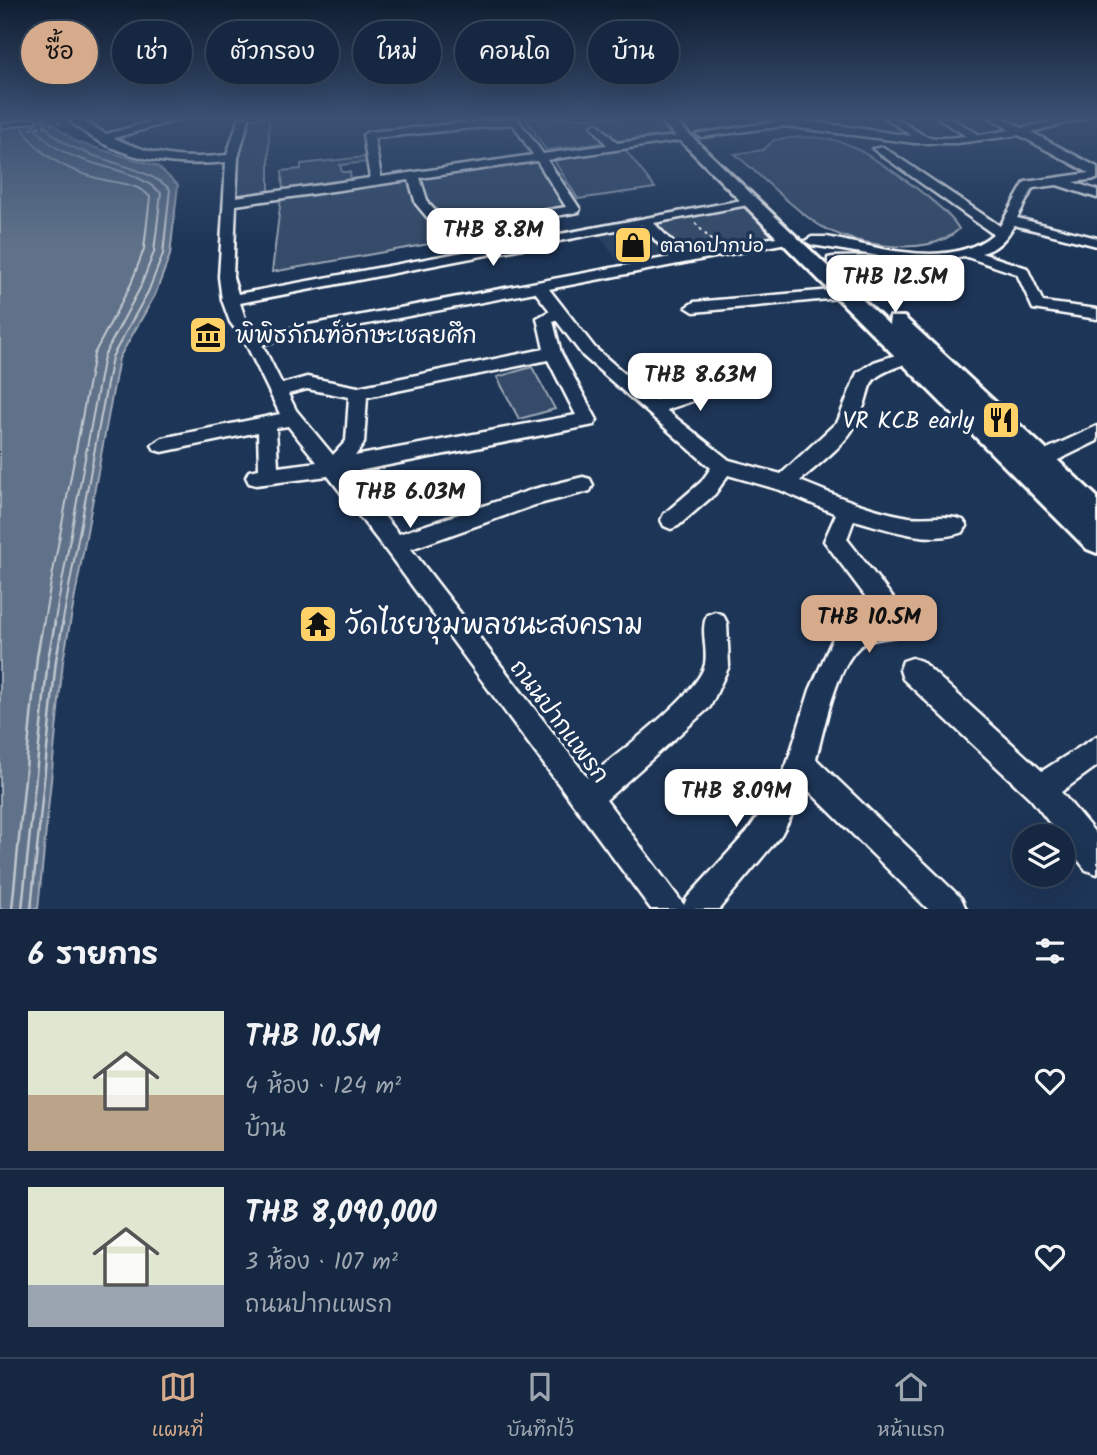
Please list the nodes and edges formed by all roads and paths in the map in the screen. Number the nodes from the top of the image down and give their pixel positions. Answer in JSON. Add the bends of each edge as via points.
{"nodes":[{"id":1,"x":232,"y":160,"type":"edge"},
{"id":2,"x":373,"y":160,"type":"edge"},
{"id":3,"x":510,"y":160,"type":"edge"},
{"id":4,"x":544,"y":160,"type":"edge"},
{"id":5,"x":715,"y":160,"type":"edge"},
{"id":6,"x":723,"y":160,"type":"edge"},
{"id":7,"x":896,"y":160,"type":"edge"},
{"id":8,"x":1072,"y":160,"type":"edge"},
{"id":9,"x":413,"y":174,"type":"junction"},
{"id":10,"x":1097,"y":174,"type":"edge"},
{"id":11,"x":1081,"y":177,"type":"junction"},
{"id":12,"x":376,"y":180,"type":"junction"},
{"id":13,"x":1057,"y":181,"type":"junction"},
{"id":14,"x":1097,"y":181,"type":"edge"},
{"id":15,"x":1097,"y":194,"type":"edge"},
{"id":16,"x":749,"y":201,"type":"junction"},
{"id":17,"x":230,"y":202,"type":"junction"},
{"id":18,"x":685,"y":214,"type":"junction"},
{"id":19,"x":1009,"y":220,"type":"junction"},
{"id":20,"x":645,"y":221,"type":"junction"},
{"id":21,"x":1002,"y":234,"type":"junction"},
{"id":22,"x":788,"y":239,"type":"junction"},
{"id":23,"x":812,"y":241,"type":"junction"},
{"id":24,"x":1097,"y":242,"type":"edge"},
{"id":25,"x":723,"y":252,"type":"junction"},
{"id":26,"x":967,"y":253,"type":"junction"},
{"id":27,"x":681,"y":260,"type":"junction"},
{"id":28,"x":833,"y":261,"type":"junction"},
{"id":29,"x":953,"y":276,"type":"dead end"},
{"id":30,"x":910,"y":279,"type":"junction"},
{"id":31,"x":540,"y":288,"type":"junction"},
{"id":32,"x":850,"y":289,"type":"junction"},
{"id":33,"x":230,"y":300,"type":"junction"},
{"id":34,"x":694,"y":307,"type":"dead end"},
{"id":35,"x":558,"y":314,"type":"junction"},
{"id":36,"x":1097,"y":314,"type":"edge"},
{"id":37,"x":253,"y":341,"type":"junction"},
{"id":38,"x":552,"y":353,"type":"junction"},
{"id":39,"x":908,"y":357,"type":"junction"},
{"id":40,"x":734,"y":381,"type":"dead end"},
{"id":41,"x":278,"y":391,"type":"junction"},
{"id":42,"x":358,"y":393,"type":"junction"},
{"id":43,"x":654,"y":407,"type":"junction"},
{"id":44,"x":292,"y":418,"type":"junction"},
{"id":45,"x":267,"y":423,"type":"junction"},
{"id":46,"x":1097,"y":433,"type":"edge"},
{"id":47,"x":162,"y":445,"type":"dead end"},
{"id":48,"x":1041,"y":460,"type":"junction"},
{"id":49,"x":723,"y":466,"type":"junction"},
{"id":50,"x":334,"y":468,"type":"junction"},
{"id":51,"x":785,"y":483,"type":"junction"},
{"id":52,"x":583,"y":485,"type":"dead end"},
{"id":53,"x":848,"y":510,"type":"junction"},
{"id":54,"x":1097,"y":514,"type":"edge"},
{"id":55,"x":671,"y":520,"type":"dead end"},
{"id":56,"x":956,"y":526,"type":"dead end"},
{"id":57,"x":1097,"y":541,"type":"edge"},
{"id":58,"x":395,"y":545,"type":"junction"},
{"id":59,"x":715,"y":623,"type":"dead end"},
{"id":60,"x":912,"y":670,"type":"dead end"},
{"id":61,"x":1097,"y":750,"type":"edge"},
{"id":62,"x":801,"y":764,"type":"junction"},
{"id":63,"x":1041,"y":789,"type":"junction"},
{"id":64,"x":586,"y":799,"type":"junction"},
{"id":65,"x":1097,"y":859,"type":"edge"},
{"id":66,"x":670,"y":909,"type":"edge"},
{"id":67,"x":698,"y":909,"type":"edge"},
{"id":68,"x":950,"y":909,"type":"edge"}],
"edges":[{"from":1,"to":17,"type":"street","name":"ถนนปากแพรก"},
{"from":2,"to":12,"type":"street"},
{"from":3,"to":9,"type":"street"},
{"from":4,"to":9,"type":"street","via":[[574,209],[446,231],[422,204]]},
{"from":5,"to":16,"type":"main road"},
{"from":6,"to":23,"type":"main road"},
{"from":7,"to":21,"type":"street"},
{"from":8,"to":10,"type":"street"},
{"from":9,"to":12,"type":"street"},
{"from":10,"to":11,"type":"street"},
{"from":11,"to":13,"type":"street"},
{"from":11,"to":14,"type":"street"},
{"from":12,"to":17,"type":"street"},
{"from":13,"to":15,"type":"street"},
{"from":13,"to":19,"type":"street","via":[[1029,186]]},
{"from":16,"to":18,"type":"street"},
{"from":16,"to":22,"type":"main road"},
{"from":17,"to":33,"type":"street","name":"ถนนปากแพรก","via":[[226,277]]},
{"from":18,"to":20,"type":"street"},
{"from":18,"to":25,"type":"path"},
{"from":19,"to":21,"type":"street"},
{"from":19,"to":24,"type":"street"},
{"from":20,"to":27,"type":"street"},
{"from":20,"to":33,"type":"street"},
{"from":21,"to":26,"type":"street","via":[[985,248]]},
{"from":22,"to":25,"type":"street"},
{"from":22,"to":32,"type":"main road"},
{"from":23,"to":26,"type":"street","via":[[827,240],[921,260]]},
{"from":23,"to":28,"type":"main road"},
{"from":25,"to":27,"type":"street"},
{"from":26,"to":36,"type":"street","via":[[1022,271],[1038,306]]},
{"from":27,"to":31,"type":"street"},
{"from":28,"to":30,"type":"lane","via":[[889,260]]},
{"from":28,"to":32,"type":"main road"},
{"from":29,"to":30,"type":"street"},
{"from":30,"to":32,"type":"lane"},
{"from":31,"to":35,"type":"street"},
{"from":31,"to":37,"type":"street"},
{"from":32,"to":34,"type":"street"},
{"from":32,"to":39,"type":"main road"},
{"from":32,"to":48,"type":"main road"},
{"from":33,"to":37,"type":"street","name":"ถนนปากแพรก","via":[[238,322]]},
{"from":35,"to":38,"type":"street","via":[[545,318]]},
{"from":35,"to":43,"type":"street","via":[[589,352]]},
{"from":37,"to":41,"type":"street","name":"ถนนปากแพรก"},
{"from":38,"to":42,"type":"street"},
{"from":38,"to":50,"type":"street","via":[[588,420]]},
{"from":39,"to":51,"type":"street","via":[[863,376],[846,425]]},
{"from":39,"to":57,"type":"main road"},
{"from":40,"to":43,"type":"street"},
{"from":41,"to":42,"type":"street","via":[[307,383]]},
{"from":41,"to":44,"type":"street","name":"ถนนปากแพรก"},
{"from":42,"to":50,"type":"street","via":[[355,443]]},
{"from":43,"to":49,"type":"street"},
{"from":44,"to":45,"type":"street"},
{"from":44,"to":50,"type":"street","name":"ถนนปากแพรก"},
{"from":45,"to":47,"type":"street"},
{"from":45,"to":50,"type":"street","via":[[262,476]]},
{"from":46,"to":48,"type":"street"},
{"from":48,"to":54,"type":"main road"},
{"from":49,"to":51,"type":"street"},
{"from":49,"to":55,"type":"street","via":[[708,488]]},
{"from":50,"to":58,"type":"street","name":"ถนนปากแพรก"},
{"from":51,"to":53,"type":"street"},
{"from":52,"to":58,"type":"street"},
{"from":53,"to":56,"type":"street","via":[[909,527]]},
{"from":53,"to":62,"type":"street","via":[[835,541],[902,625],[862,631],[842,646],[823,690]]},
{"from":58,"to":64,"type":"street","name":"ถนนปากแพรก"},
{"from":59,"to":64,"type":"street","via":[[717,666],[701,698]]},
{"from":60,"to":63,"type":"street"},
{"from":61,"to":63,"type":"street"},
{"from":62,"to":67,"type":"street","via":[[789,798],[764,836]]},
{"from":62,"to":68,"type":"street"},
{"from":63,"to":65,"type":"street"},
{"from":64,"to":66,"type":"street","name":"ถนนปากแพรก"}]}
